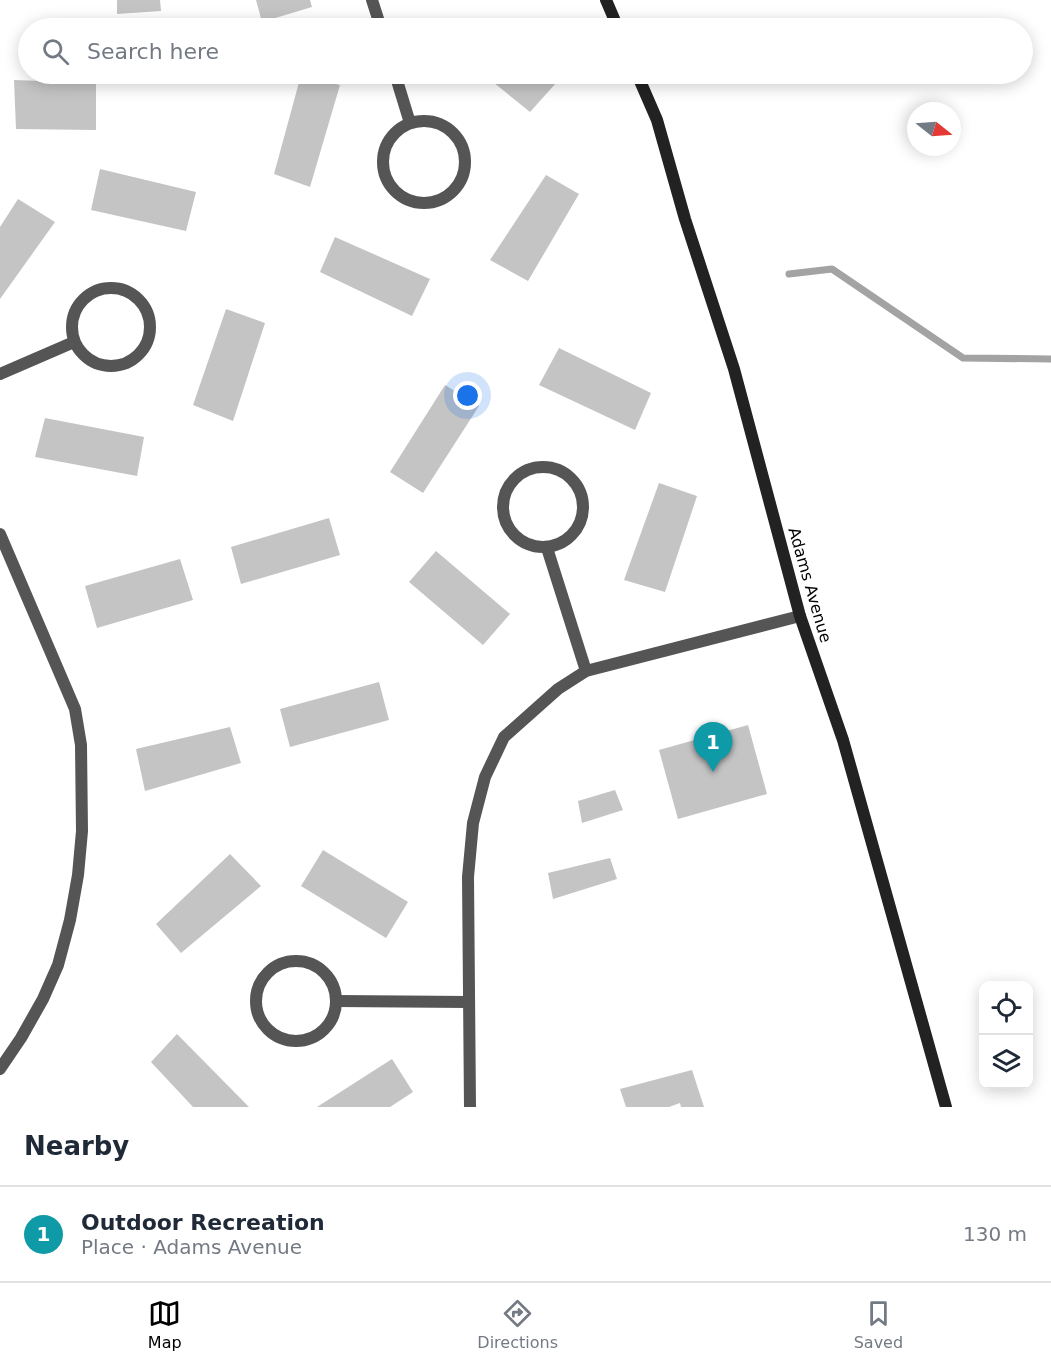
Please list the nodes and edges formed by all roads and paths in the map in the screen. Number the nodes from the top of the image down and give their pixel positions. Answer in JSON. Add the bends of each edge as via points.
{"nodes":[{"id":1,"x":372,"y":0,"type":"edge"},
{"id":2,"x":606,"y":0,"type":"edge"},
{"id":3,"x":378,"y":18,"type":"edge"},
{"id":4,"x":614,"y":18,"type":"edge"},
{"id":5,"x":398,"y":84,"type":"edge"},
{"id":6,"x":641,"y":84,"type":"edge"},
{"id":7,"x":410,"y":123,"type":"junction"},
{"id":8,"x":74,"y":342,"type":"junction"},
{"id":9,"x":0,"y":374,"type":"edge"},
{"id":10,"x":0,"y":534,"type":"edge"},
{"id":11,"x":548,"y":548,"type":"junction"},
{"id":12,"x":5,"y":560,"type":"edge"},
{"id":13,"x":800,"y":616,"type":"junction"},
{"id":14,"x":586,"y":671,"type":"junction"},
{"id":15,"x":336,"y":1001,"type":"junction"},
{"id":16,"x":469,"y":1002,"type":"junction"},
{"id":17,"x":0,"y":1069,"type":"edge"},
{"id":18,"x":470,"y":1107,"type":"edge"},
{"id":19,"x":946,"y":1107,"type":"edge"}],
"edges":[{"from":1,"to":3,"type":"lane"},
{"from":2,"to":4,"type":"street"},
{"from":5,"to":7,"type":"lane"},
{"from":6,"to":13,"type":"street","name":"Adams Avenue","via":[[657,120],[734,369]]},
{"from":7,"to":7,"type":"lane","via":[[389,140],[383,159],[386,177],[395,192],[412,202],[430,203],[445,198],[464,172],[461,142],[451,130],[434,122]]},
{"from":8,"to":8,"type":"lane","via":[[84,356],[98,365],[115,367],[129,363],[148,340],[147,310],[131,293],[102,288],[86,296],[76,309],[71,324]]},
{"from":8,"to":9,"type":"lane"},
{"from":10,"to":12,"type":"lane"},
{"from":11,"to":11,"type":"lane","via":[[567,540],[580,524],[584,506],[580,490],[570,476],[543,466],[527,470],[515,479],[504,498],[504,518],[512,533],[528,544]]},
{"from":11,"to":14,"type":"lane"},
{"from":12,"to":17,"type":"lane","via":[[75,709],[81,745],[82,831],[70,920],[58,965],[43,999]]},
{"from":13,"to":14,"type":"lane"},
{"from":13,"to":19,"type":"street","name":"Adams Avenue","via":[[843,740]]},
{"from":14,"to":16,"type":"lane","via":[[558,689],[504,737],[485,777],[473,823],[468,877]]},
{"from":15,"to":15,"type":"lane","via":[[332,983],[324,972],[298,960],[269,970],[259,984],[255,1005],[263,1024],[274,1035],[290,1041],[306,1040],[320,1033],[331,1020]]},
{"from":15,"to":16,"type":"lane"},
{"from":16,"to":18,"type":"lane"}]}
